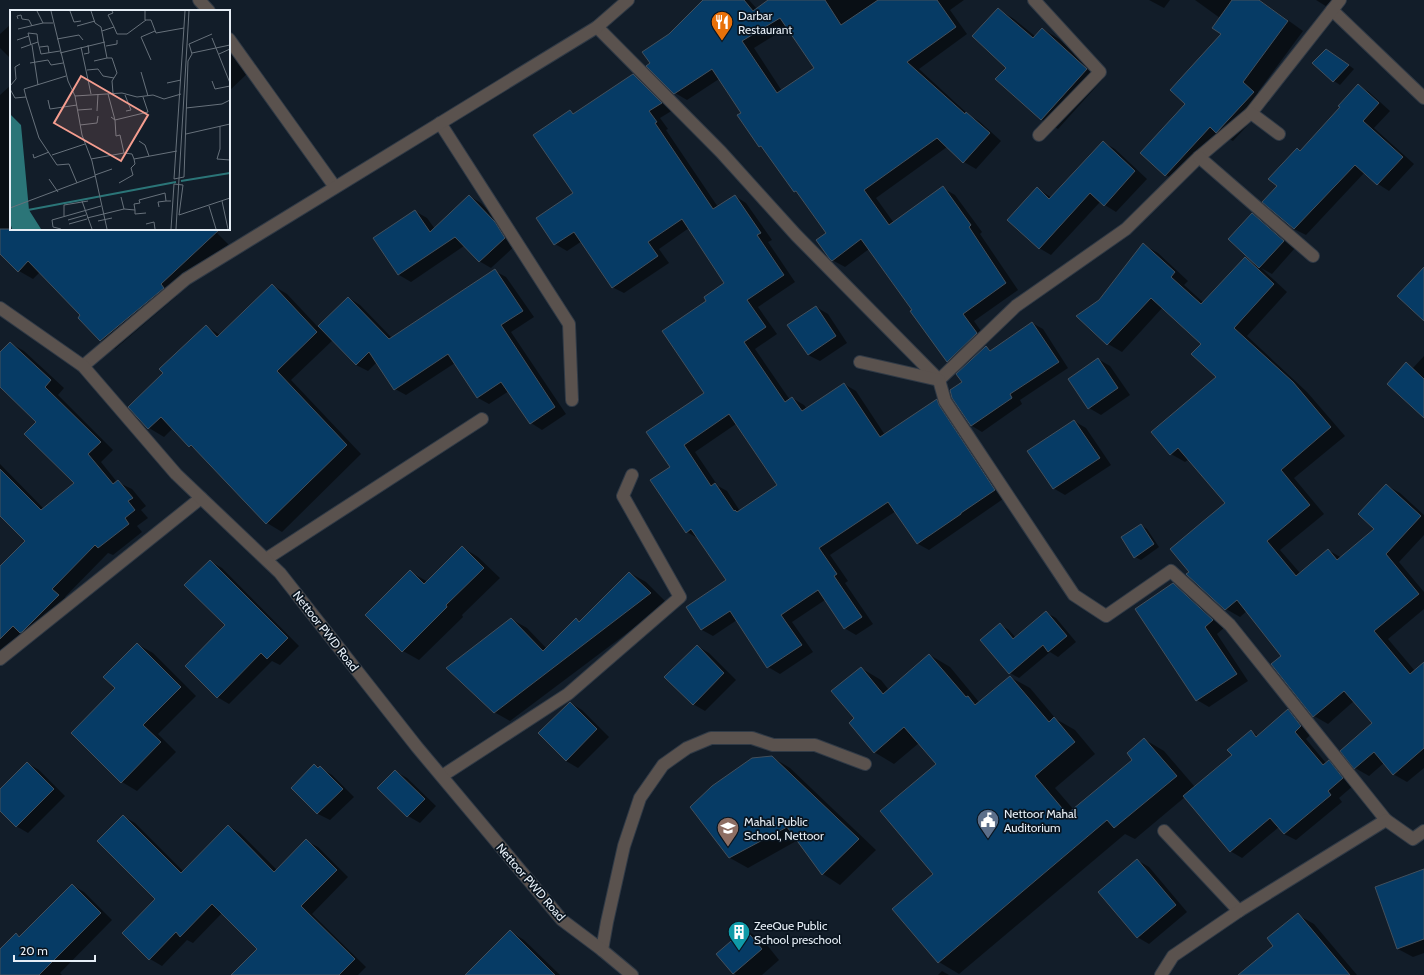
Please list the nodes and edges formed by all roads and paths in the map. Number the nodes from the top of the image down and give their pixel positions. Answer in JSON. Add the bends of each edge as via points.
{"nodes":[{"id":1,"x":200,"y":0,"type":"edge"},
{"id":2,"x":628,"y":0,"type":"edge"},
{"id":3,"x":1034,"y":0,"type":"edge"},
{"id":4,"x":1336,"y":5,"type":"edge"},
{"id":5,"x":208,"y":10,"type":"edge"},
{"id":6,"x":597,"y":27,"type":"junction"},
{"id":7,"x":230,"y":40,"type":"edge"},
{"id":8,"x":1424,"y":98,"type":"edge"},
{"id":9,"x":1251,"y":113,"type":"junction"},
{"id":10,"x":440,"y":123,"type":"junction"},
{"id":11,"x":1278,"y":134,"type":"dead end"},
{"id":12,"x":1039,"y":135,"type":"dead end"},
{"id":13,"x":1198,"y":157,"type":"junction"},
{"id":14,"x":335,"y":187,"type":"junction"},
{"id":15,"x":1313,"y":256,"type":"dead end"},
{"id":16,"x":0,"y":308,"type":"edge"},
{"id":17,"x":860,"y":362,"type":"dead end"},
{"id":18,"x":83,"y":366,"type":"junction"},
{"id":19,"x":939,"y":380,"type":"junction"},
{"id":20,"x":572,"y":400,"type":"dead end"},
{"id":21,"x":482,"y":419,"type":"dead end"},
{"id":22,"x":632,"y":475,"type":"dead end"},
{"id":23,"x":201,"y":498,"type":"junction"},
{"id":24,"x":266,"y":559,"type":"junction"},
{"id":25,"x":0,"y":659,"type":"edge"},
{"id":26,"x":865,"y":764,"type":"dead end"},
{"id":27,"x":442,"y":776,"type":"junction"},
{"id":28,"x":1386,"y":820,"type":"junction"},
{"id":29,"x":1424,"y":830,"type":"edge"},
{"id":30,"x":1164,"y":831,"type":"dead end"},
{"id":31,"x":1239,"y":911,"type":"junction"},
{"id":32,"x":602,"y":950,"type":"junction"},
{"id":33,"x":632,"y":975,"type":"edge"},
{"id":34,"x":1161,"y":975,"type":"edge"}],
"edges":[{"from":1,"to":5,"type":"street"},
{"from":2,"to":6,"type":"street"},
{"from":3,"to":12,"type":"street","via":[[1100,72]]},
{"from":4,"to":8,"type":"street"},
{"from":4,"to":9,"type":"street"},
{"from":6,"to":10,"type":"street"},
{"from":6,"to":19,"type":"street","via":[[721,152],[796,235]]},
{"from":7,"to":14,"type":"street"},
{"from":9,"to":11,"type":"street"},
{"from":9,"to":13,"type":"street"},
{"from":10,"to":14,"type":"street"},
{"from":10,"to":20,"type":"street","via":[[569,324]]},
{"from":13,"to":15,"type":"street"},
{"from":13,"to":19,"type":"street","via":[[1126,229],[1016,306]]},
{"from":14,"to":18,"type":"street","via":[[186,279]]},
{"from":16,"to":18,"type":"street","name":"Nettoor PWD Road"},
{"from":17,"to":19,"type":"street"},
{"from":18,"to":23,"type":"street","name":"Nettoor PWD Road","via":[[176,474]]},
{"from":19,"to":28,"type":"street","via":[[946,401],[1074,595],[1106,616],[1171,571],[1230,625]]},
{"from":21,"to":24,"type":"street"},
{"from":22,"to":27,"type":"street","via":[[624,496],[680,598],[568,694]]},
{"from":23,"to":24,"type":"street","name":"Nettoor PWD Road"},
{"from":23,"to":25,"type":"street"},
{"from":24,"to":27,"type":"street","name":"Nettoor PWD Road","via":[[280,573]]},
{"from":26,"to":32,"type":"street","via":[[815,745],[773,745],[752,738],[711,738],[687,748],[663,765],[640,798],[624,846]]},
{"from":27,"to":32,"type":"street","name":"Nettoor PWD Road","via":[[562,920]]},
{"from":28,"to":29,"type":"street","via":[[1413,839]]},
{"from":28,"to":31,"type":"street"},
{"from":30,"to":31,"type":"street"},
{"from":31,"to":34,"type":"street","via":[[1173,956]]},
{"from":32,"to":33,"type":"street","name":"Nettoor PWD Road"}]}
